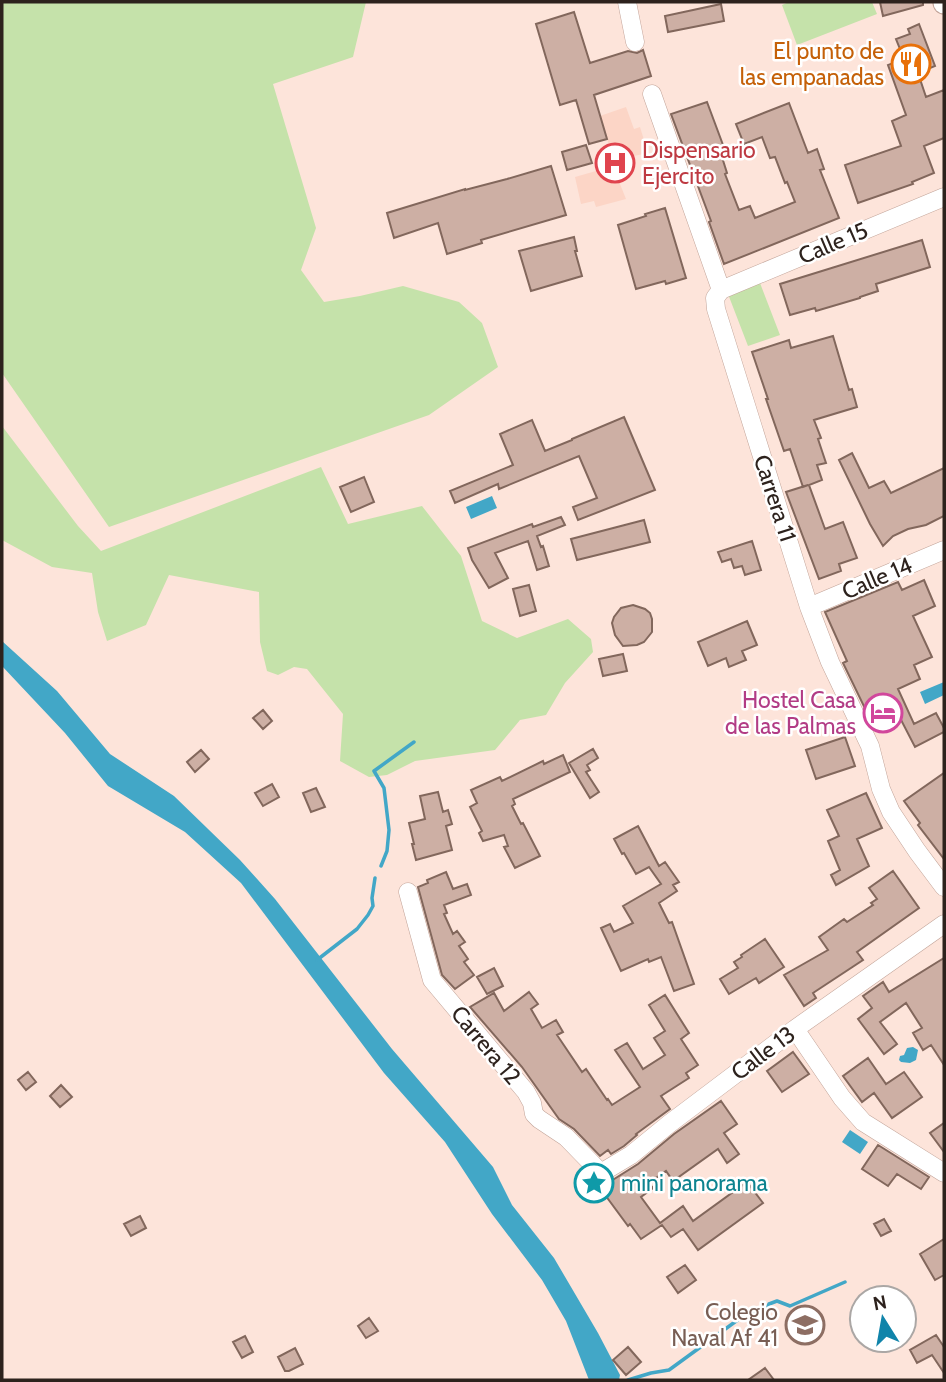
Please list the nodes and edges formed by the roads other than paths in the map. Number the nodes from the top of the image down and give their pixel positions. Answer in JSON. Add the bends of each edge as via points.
{"nodes":[{"id":1,"x":627,"y":2,"type":"edge"},
{"id":2,"x":635,"y":42,"type":"dead end"},
{"id":3,"x":652,"y":93,"type":"dead end"},
{"id":4,"x":944,"y":197,"type":"edge"},
{"id":5,"x":721,"y":290,"type":"junction"},
{"id":6,"x":944,"y":550,"type":"edge"},
{"id":7,"x":809,"y":607,"type":"junction"},
{"id":8,"x":944,"y":887,"type":"edge"},
{"id":9,"x":408,"y":892,"type":"dead end"},
{"id":10,"x":944,"y":924,"type":"edge"},
{"id":11,"x":795,"y":1029,"type":"junction"},
{"id":12,"x":601,"y":1173,"type":"junction"},
{"id":13,"x":944,"y":1173,"type":"edge"},
{"id":14,"x":584,"y":1186,"type":"dead end"}],
"edges":[{"from":1,"to":2,"type":"street"},
{"from":3,"to":5,"type":"street","name":"Carrera 11"},
{"from":4,"to":5,"type":"street","name":"Calle 15"},
{"from":5,"to":7,"type":"street","name":"Carrera 11","via":[[715,298],[716,309]]},
{"from":6,"to":7,"type":"street","name":"Calle 14"},
{"from":7,"to":8,"type":"street","name":"Carrera 11","via":[[870,746],[891,812]]},
{"from":9,"to":12,"type":"street","name":"Carrera 12","via":[[432,980],[526,1092],[534,1114],[566,1137]]},
{"from":10,"to":11,"type":"street","name":"Calle 13"},
{"from":11,"to":12,"type":"street","name":"Calle 13"},
{"from":11,"to":13,"type":"street","via":[[863,1122]]},
{"from":12,"to":14,"type":"street","name":"Calle 13"}]}
